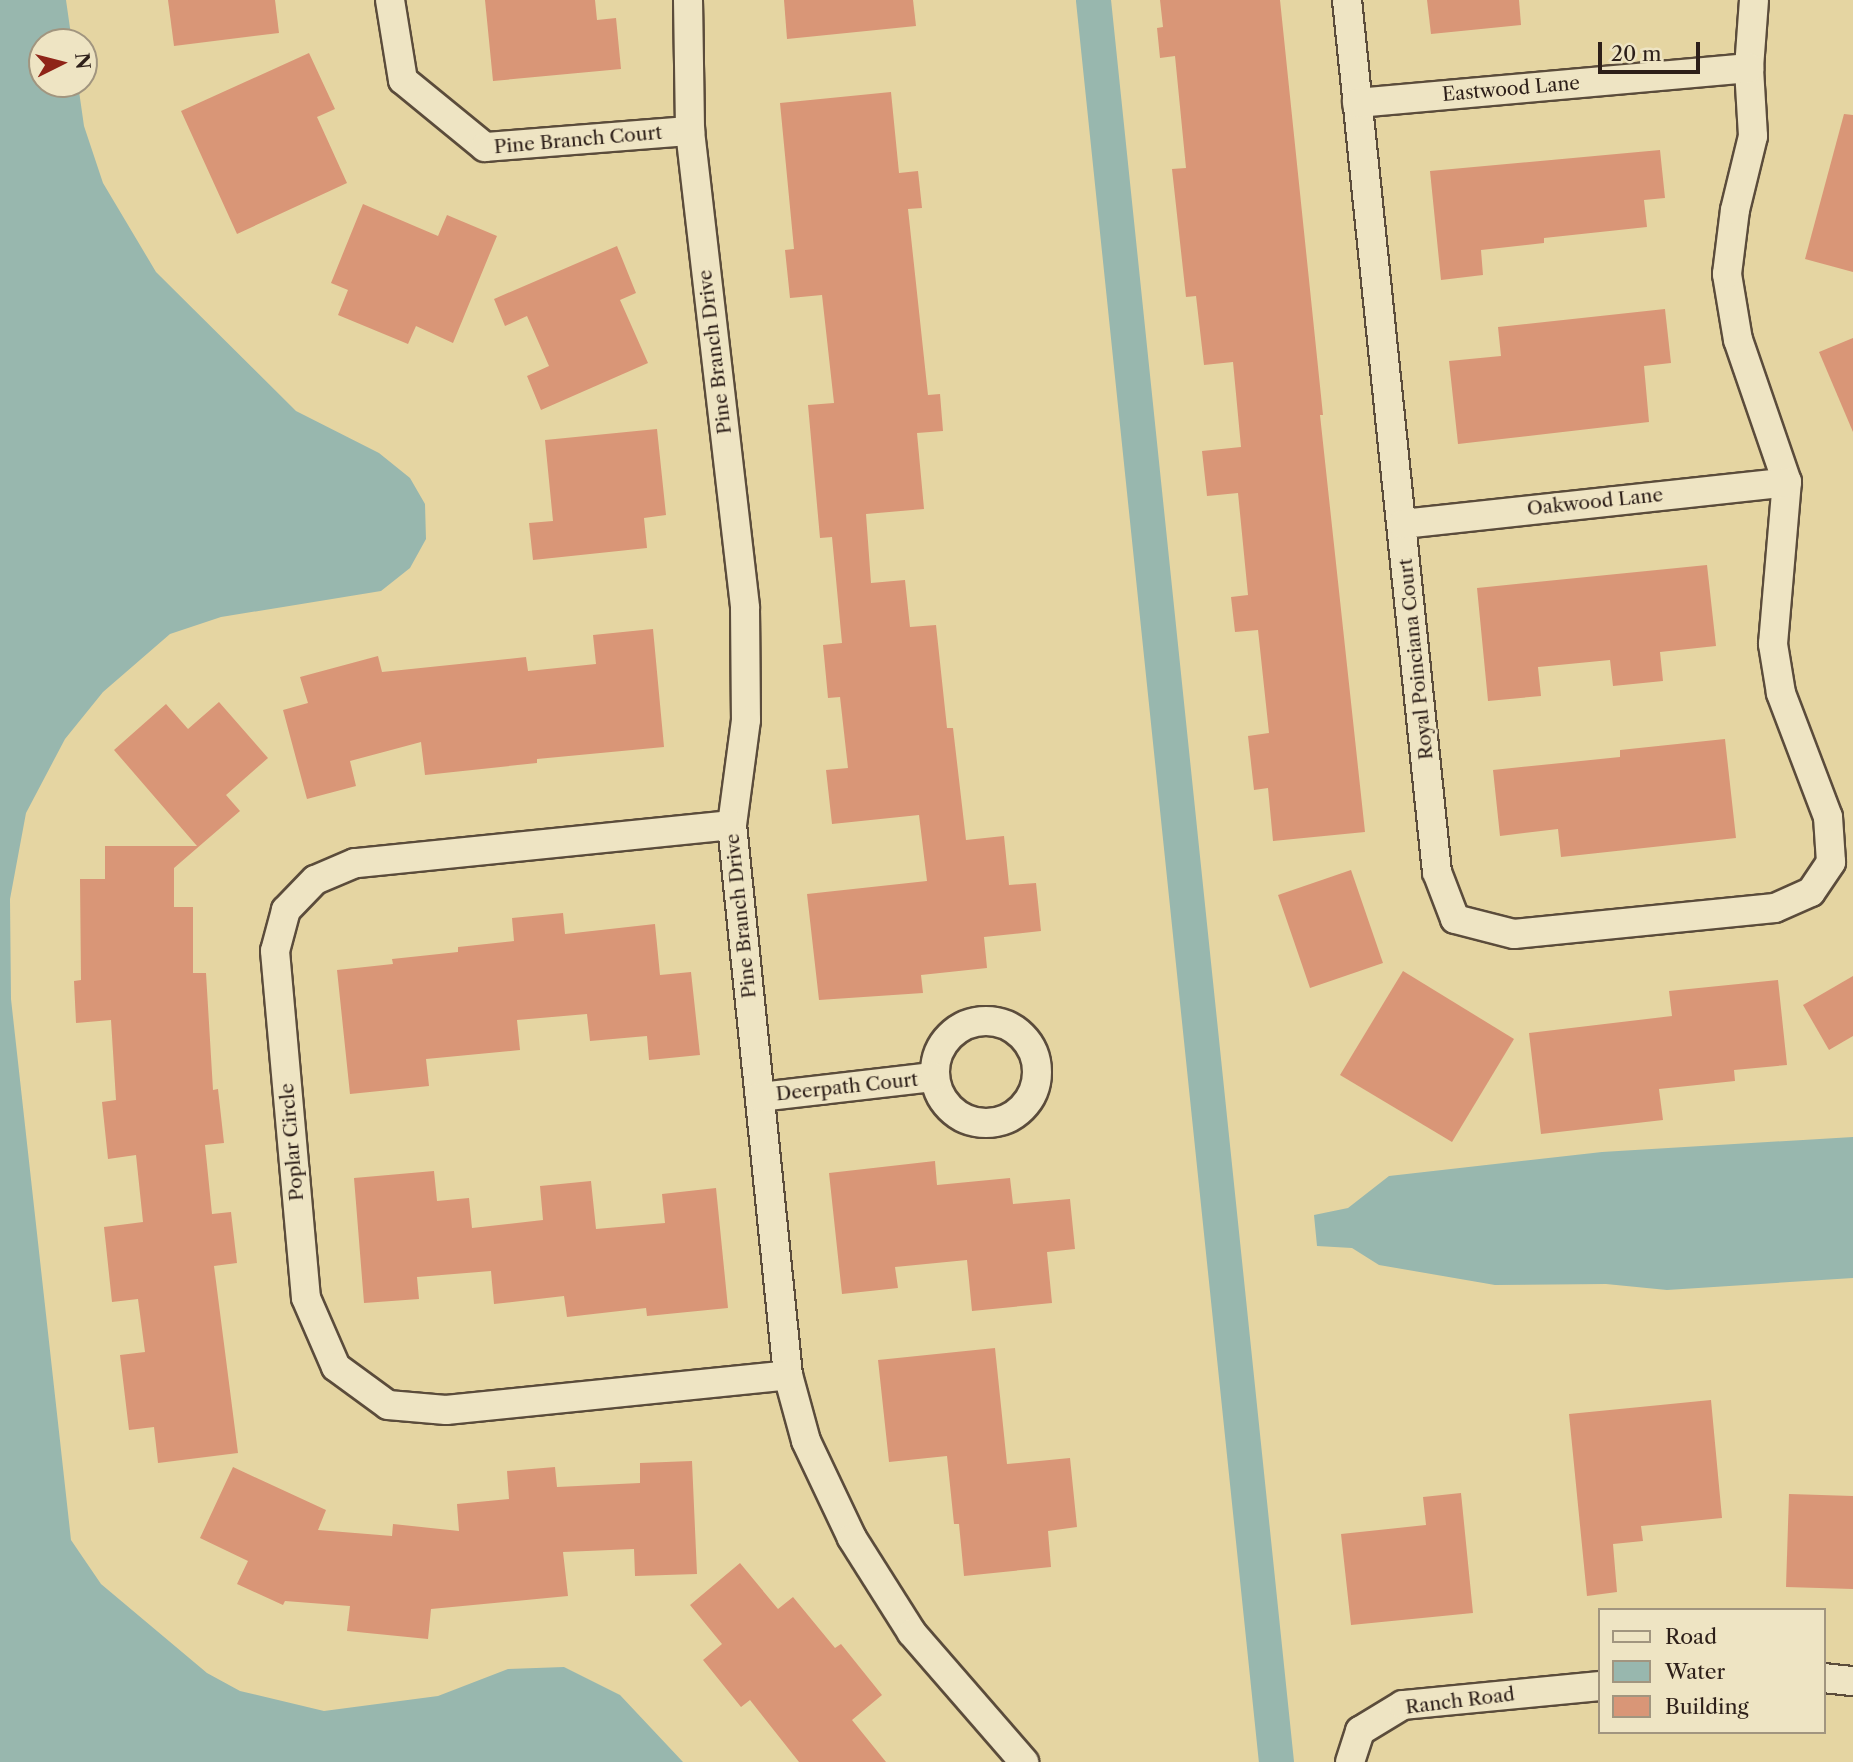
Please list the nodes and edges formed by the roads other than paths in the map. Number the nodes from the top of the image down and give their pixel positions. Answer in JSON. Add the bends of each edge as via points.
{"nodes":[{"id":1,"x":390,"y":0,"type":"edge"},
{"id":2,"x":688,"y":0,"type":"edge"},
{"id":3,"x":1347,"y":0,"type":"edge"},
{"id":4,"x":1754,"y":0,"type":"edge"},
{"id":5,"x":1749,"y":68,"type":"junction"},
{"id":6,"x":1357,"y":103,"type":"junction"},
{"id":7,"x":690,"y":131,"type":"junction"},
{"id":8,"x":1787,"y":482,"type":"junction"},
{"id":9,"x":1403,"y":524,"type":"junction"},
{"id":10,"x":732,"y":825,"type":"junction"},
{"id":11,"x":934,"y":1077,"type":"dead end"},
{"id":12,"x":760,"y":1097,"type":"junction"},
{"id":13,"x":788,"y":1376,"type":"junction"},
{"id":14,"x":1825,"y":1678,"type":"edge"},
{"id":15,"x":1853,"y":1681,"type":"edge"},
{"id":16,"x":1598,"y":1686,"type":"edge"},
{"id":17,"x":1024,"y":1762,"type":"edge"},
{"id":18,"x":1350,"y":1762,"type":"edge"}],
"edges":[{"from":1,"to":7,"type":"street","name":"Pine Branch Court","via":[[403,80],[485,147]]},
{"from":2,"to":7,"type":"street","name":"Pine Branch Drive"},
{"from":3,"to":6,"type":"street","name":"Royal Poinciana Court"},
{"from":4,"to":5,"type":"street"},
{"from":5,"to":6,"type":"street","name":"Eastwood Lane"},
{"from":5,"to":8,"type":"street","via":[[1753,136],[1735,210],[1727,274],[1738,340]]},
{"from":6,"to":9,"type":"street","name":"Royal Poinciana Court"},
{"from":7,"to":10,"type":"street","name":"Pine Branch Drive","via":[[745,608],[746,720]]},
{"from":8,"to":9,"type":"street","name":"Oakwood Lane"},
{"from":8,"to":9,"type":"street","name":"Royal Poinciana Court","via":[[1773,644],[1781,694],[1828,817],[1830,862],[1811,892],[1775,908],[1514,934],[1455,919],[1437,872]]},
{"from":10,"to":12,"type":"street","name":"Pine Branch Drive"},
{"from":10,"to":13,"type":"street","name":"Poplar Circle","via":[[355,863],[316,880],[286,910],[275,951],[306,1298],[337,1367],[388,1405],[446,1410]]},
{"from":11,"to":12,"type":"street","name":"Deerpath Court"},
{"from":12,"to":13,"type":"street","name":"Pine Branch Drive"},
{"from":13,"to":17,"type":"street","name":"Pine Branch Drive","via":[[806,1441],[852,1538],[912,1633]]},
{"from":14,"to":15,"type":"street"},
{"from":16,"to":18,"type":"street","name":"Ranch Road","via":[[1403,1705],[1360,1731]]}]}
